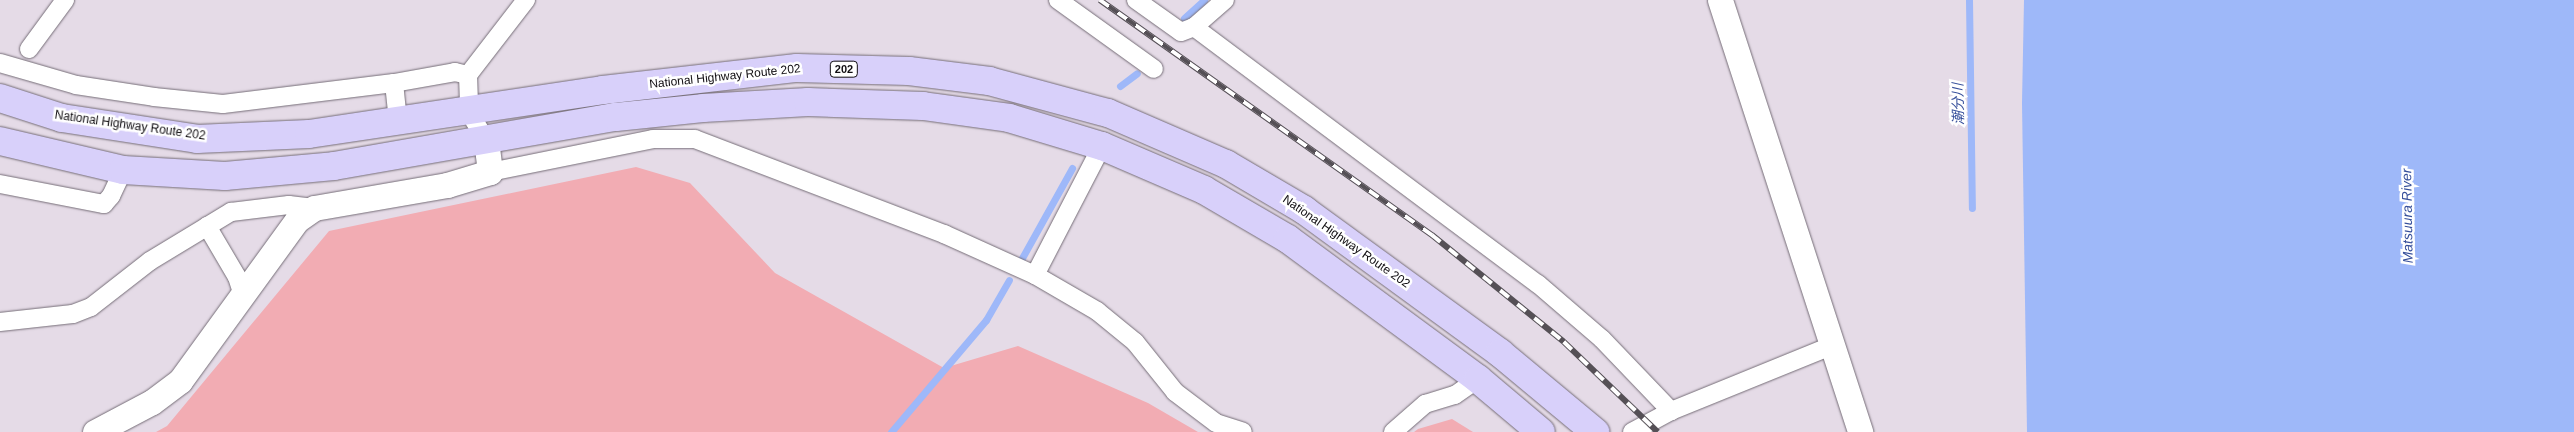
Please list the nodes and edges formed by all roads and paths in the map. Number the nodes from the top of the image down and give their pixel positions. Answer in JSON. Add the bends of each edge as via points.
{"nodes":[{"id":1,"x":65,"y":0,"type":"edge"},
{"id":2,"x":526,"y":0,"type":"edge"},
{"id":3,"x":1058,"y":0,"type":"edge"},
{"id":4,"x":1136,"y":0,"type":"edge"},
{"id":5,"x":1225,"y":0,"type":"edge"},
{"id":6,"x":1720,"y":0,"type":"edge"},
{"id":7,"x":1194,"y":27,"type":"junction"},
{"id":8,"x":29,"y":49,"type":"dead end"},
{"id":9,"x":0,"y":63,"type":"edge"},
{"id":10,"x":1154,"y":69,"type":"dead end"},
{"id":11,"x":468,"y":75,"type":"junction"},
{"id":12,"x":394,"y":83,"type":"junction"},
{"id":13,"x":0,"y":98,"type":"edge"},
{"id":14,"x":703,"y":108,"type":"junction"},
{"id":15,"x":468,"y":112,"type":"junction"},
{"id":16,"x":398,"y":121,"type":"junction"},
{"id":17,"x":695,"y":139,"type":"junction"},
{"id":18,"x":486,"y":140,"type":"junction"},
{"id":19,"x":0,"y":141,"type":"edge"},
{"id":20,"x":1102,"y":146,"type":"junction"},
{"id":21,"x":123,"y":170,"type":"junction"},
{"id":22,"x":490,"y":172,"type":"junction"},
{"id":23,"x":0,"y":184,"type":"edge"},
{"id":24,"x":314,"y":208,"type":"junction"},
{"id":25,"x":207,"y":226,"type":"junction"},
{"id":26,"x":1035,"y":275,"type":"junction"},
{"id":27,"x":243,"y":295,"type":"junction"},
{"id":28,"x":0,"y":322,"type":"edge"},
{"id":29,"x":1831,"y":346,"type":"junction"},
{"id":30,"x":1478,"y":380,"type":"junction"},
{"id":31,"x":1671,"y":411,"type":"junction"},
{"id":32,"x":95,"y":432,"type":"edge"},
{"id":33,"x":1243,"y":432,"type":"edge"},
{"id":34,"x":1394,"y":432,"type":"edge"},
{"id":35,"x":1540,"y":432,"type":"edge"},
{"id":36,"x":1595,"y":432,"type":"edge"},
{"id":37,"x":1632,"y":432,"type":"edge"},
{"id":38,"x":1860,"y":432,"type":"edge"}],
"edges":[{"from":1,"to":8,"type":"street"},
{"from":2,"to":11,"type":"street"},
{"from":3,"to":10,"type":"street"},
{"from":4,"to":7,"type":"street","via":[[1181,32]]},
{"from":5,"to":7,"type":"street"},
{"from":6,"to":29,"type":"street"},
{"from":7,"to":31,"type":"street","via":[[1538,284],[1602,340]]},
{"from":9,"to":12,"type":"street","via":[[76,85],[223,104]]},
{"from":11,"to":12,"type":"street","via":[[455,72]]},
{"from":11,"to":15,"type":"street"},
{"from":12,"to":16,"type":"street"},
{"from":13,"to":16,"type":"highway","name":"National Highway Route 202","number":"202","via":[[62,118],[197,139],[309,134]]},
{"from":14,"to":17,"type":"street"},
{"from":14,"to":18,"type":"highway","via":[[616,117]]},
{"from":14,"to":20,"type":"highway","via":[[808,102],[923,106],[1009,118]]},
{"from":15,"to":16,"type":"highway","name":"National Highway Route 202","number":"202"},
{"from":15,"to":18,"type":"street"},
{"from":15,"to":36,"type":"highway","name":"National Highway Route 202","number":"202","via":[[603,90],[797,68],[909,71],[989,81],[1108,113],[1226,164],[1304,210],[1500,354]]},
{"from":17,"to":22,"type":"street","via":[[653,139]]},
{"from":17,"to":26,"type":"street","via":[[944,234]]},
{"from":18,"to":21,"type":"highway","via":[[334,166],[225,176]]},
{"from":18,"to":22,"type":"street"},
{"from":19,"to":21,"type":"highway"},
{"from":20,"to":26,"type":"street"},
{"from":20,"to":30,"type":"highway","via":[[1204,190],[1288,239]]},
{"from":21,"to":23,"type":"street","via":[[104,204]]},
{"from":22,"to":24,"type":"street","via":[[447,185]]},
{"from":24,"to":25,"type":"street","via":[[289,205],[232,212]]},
{"from":24,"to":27,"type":"street","via":[[297,220]]},
{"from":25,"to":27,"type":"street","via":[[237,277]]},
{"from":25,"to":28,"type":"street","via":[[150,261],[91,307],[73,314]]},
{"from":26,"to":33,"type":"street","via":[[1105,317],[1135,342],[1175,392],[1216,423]]},
{"from":27,"to":32,"type":"street","via":[[180,381],[152,402]]},
{"from":29,"to":31,"type":"street"},
{"from":29,"to":38,"type":"street"},
{"from":30,"to":34,"type":"street","via":[[1455,395],[1425,404]]},
{"from":30,"to":35,"type":"highway"},
{"from":31,"to":37,"type":"street"}]}
